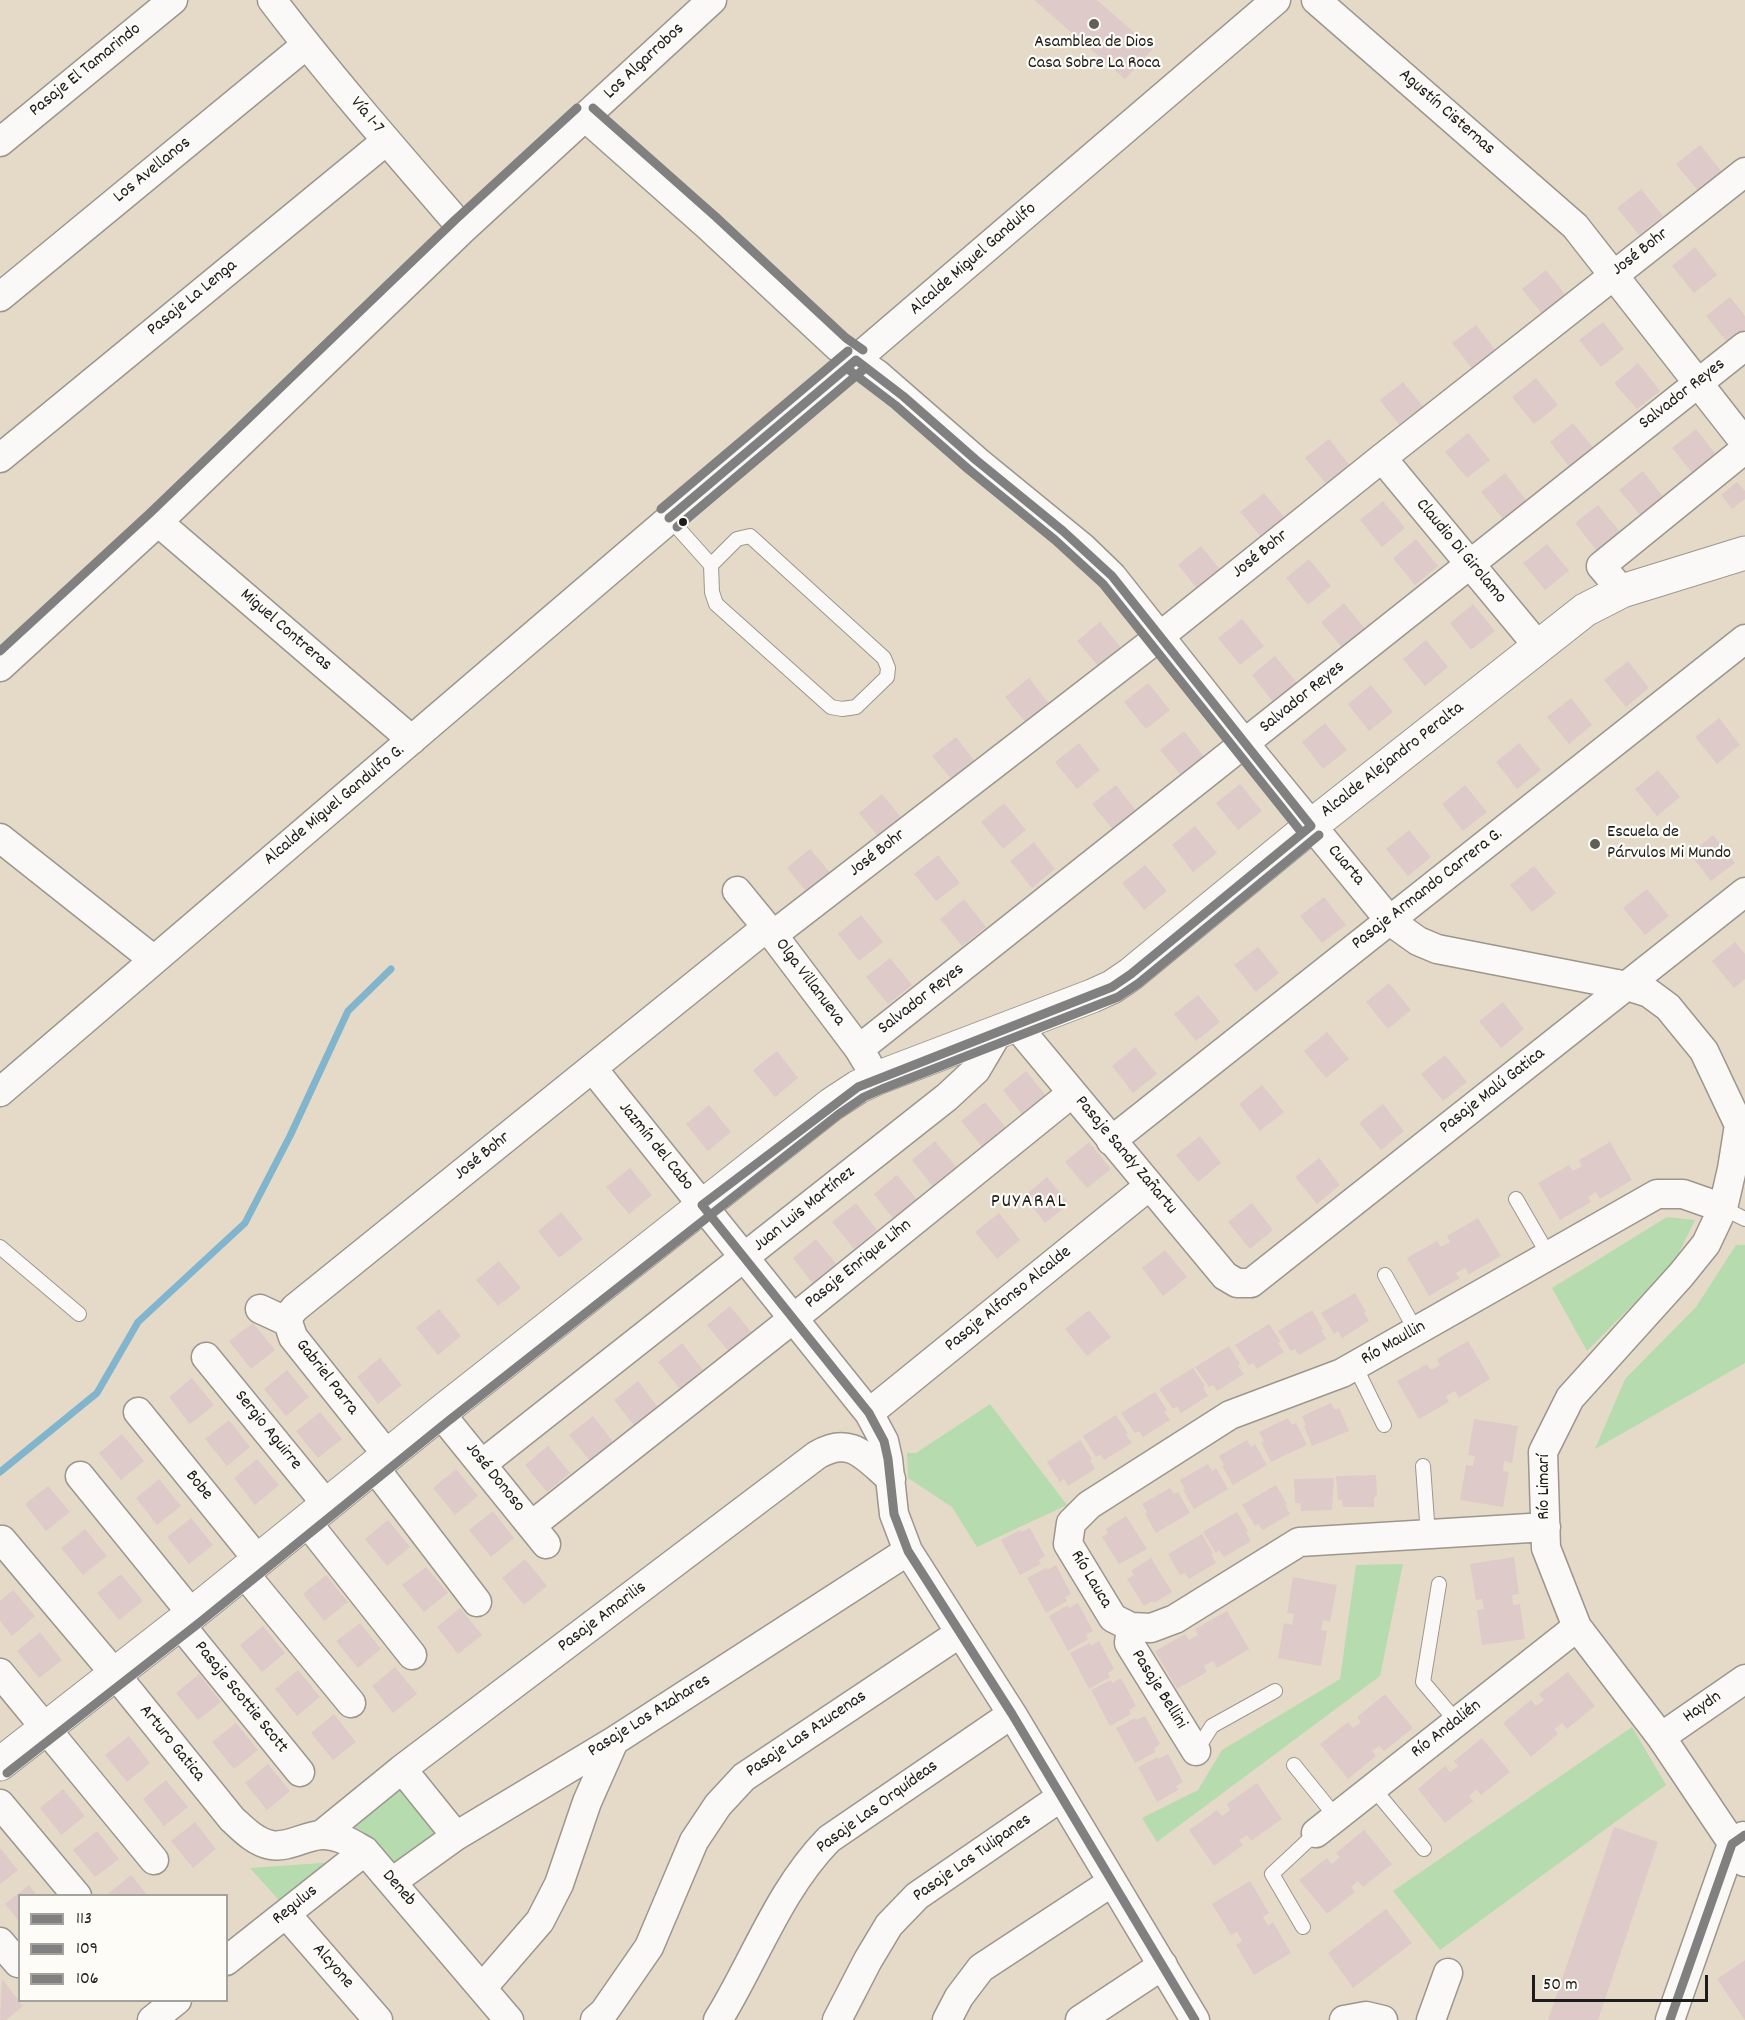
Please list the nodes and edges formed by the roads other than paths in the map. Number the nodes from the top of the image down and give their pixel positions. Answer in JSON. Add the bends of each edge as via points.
{"nodes":[{"id":1,"x":173,"y":0,"type":"edge"},
{"id":2,"x":272,"y":0,"type":"edge"},
{"id":3,"x":712,"y":0,"type":"edge"},
{"id":4,"x":1276,"y":0,"type":"edge"},
{"id":5,"x":1316,"y":0,"type":"edge"},
{"id":6,"x":306,"y":45,"type":"junction"},
{"id":7,"x":585,"y":117,"type":"junction"},
{"id":8,"x":386,"y":141,"type":"junction"},
{"id":9,"x":0,"y":142,"type":"edge"},
{"id":10,"x":1745,"y":172,"type":"edge"},
{"id":11,"x":463,"y":229,"type":"junction"},
{"id":12,"x":1613,"y":276,"type":"junction"},
{"id":13,"x":0,"y":297,"type":"edge"},
{"id":14,"x":1745,"y":346,"type":"edge"},
{"id":15,"x":856,"y":360,"type":"junction"},
{"id":16,"x":1697,"y":383,"type":"junction"},
{"id":17,"x":1745,"y":443,"type":"edge"},
{"id":18,"x":1745,"y":449,"type":"edge"},
{"id":19,"x":0,"y":458,"type":"edge"},
{"id":20,"x":1382,"y":458,"type":"junction"},
{"id":21,"x":669,"y":518,"type":"junction"},
{"id":22,"x":158,"y":522,"type":"junction"},
{"id":23,"x":1745,"y":553,"type":"edge"},
{"id":24,"x":1470,"y":564,"type":"junction"},
{"id":25,"x":711,"y":565,"type":"junction"},
{"id":26,"x":1622,"y":591,"type":"junction"},
{"id":27,"x":1159,"y":637,"type":"junction"},
{"id":28,"x":1745,"y":639,"type":"edge"},
{"id":29,"x":1538,"y":646,"type":"junction"},
{"id":30,"x":0,"y":667,"type":"edge"},
{"id":31,"x":412,"y":740,"type":"junction"},
{"id":32,"x":1245,"y":744,"type":"junction"},
{"id":33,"x":1311,"y":826,"type":"junction"},
{"id":34,"x":0,"y":838,"type":"edge"},
{"id":35,"x":737,"y":891,"type":"dead end"},
{"id":36,"x":1745,"y":892,"type":"edge"},
{"id":37,"x":1390,"y":921,"type":"junction"},
{"id":38,"x":770,"y":931,"type":"junction"},
{"id":39,"x":154,"y":960,"type":"junction"},
{"id":40,"x":1627,"y":986,"type":"junction"},
{"id":41,"x":1008,"y":1028,"type":"junction"},
{"id":42,"x":859,"y":1049,"type":"junction"},
{"id":43,"x":1704,"y":1051,"type":"joint"},
{"id":44,"x":593,"y":1069,"type":"junction"},
{"id":45,"x":877,"y":1078,"type":"junction"},
{"id":46,"x":0,"y":1092,"type":"edge"},
{"id":47,"x":1072,"y":1093,"type":"junction"},
{"id":48,"x":1742,"y":1125,"type":"edge"},
{"id":49,"x":1111,"y":1141,"type":"junction"},
{"id":50,"x":1149,"y":1186,"type":"junction"},
{"id":51,"x":1516,"y":1199,"type":"dead end"},
{"id":52,"x":702,"y":1205,"type":"junction"},
{"id":53,"x":1734,"y":1214,"type":"edge"},
{"id":54,"x":0,"y":1247,"type":"edge"},
{"id":55,"x":1549,"y":1256,"type":"junction"},
{"id":56,"x":745,"y":1258,"type":"junction"},
{"id":57,"x":1385,"y":1275,"type":"dead end"},
{"id":58,"x":1237,"y":1283,"type":"joint"},
{"id":59,"x":260,"y":1309,"type":"dead end"},
{"id":60,"x":79,"y":1314,"type":"dead end"},
{"id":61,"x":794,"y":1318,"type":"junction"},
{"id":62,"x":288,"y":1322,"type":"junction"},
{"id":63,"x":1416,"y":1331,"type":"junction"},
{"id":64,"x":206,"y":1357,"type":"dead end"},
{"id":65,"x":1355,"y":1366,"type":"junction"},
{"id":66,"x":138,"y":1412,"type":"dead end"},
{"id":67,"x":440,"y":1413,"type":"junction"},
{"id":68,"x":869,"y":1413,"type":"junction"},
{"id":69,"x":1384,"y":1425,"type":"dead end"},
{"id":70,"x":381,"y":1462,"type":"junction"},
{"id":71,"x":482,"y":1464,"type":"junction"},
{"id":72,"x":1423,"y":1466,"type":"dead end"},
{"id":73,"x":80,"y":1476,"type":"dead end"},
{"id":74,"x":891,"y":1479,"type":"junction"},
{"id":75,"x":317,"y":1513,"type":"junction"},
{"id":76,"x":1071,"y":1523,"type":"joint"},
{"id":77,"x":1546,"y":1527,"type":"junction"},
{"id":78,"x":1428,"y":1534,"type":"junction"},
{"id":79,"x":539,"y":1535,"type":"joint"},
{"id":80,"x":2,"y":1540,"type":"dead end"},
{"id":81,"x":908,"y":1551,"type":"junction"},
{"id":82,"x":251,"y":1566,"type":"junction"},
{"id":83,"x":1438,"y":1584,"type":"dead end"},
{"id":84,"x":477,"y":1602,"type":"dead end"},
{"id":85,"x":185,"y":1619,"type":"junction"},
{"id":86,"x":1131,"y":1627,"type":"junction"},
{"id":87,"x":1577,"y":1627,"type":"junction"},
{"id":88,"x":960,"y":1633,"type":"junction"},
{"id":89,"x":412,"y":1655,"type":"dead end"},
{"id":90,"x":0,"y":1673,"type":"edge"},
{"id":91,"x":115,"y":1674,"type":"junction"},
{"id":92,"x":1745,"y":1679,"type":"edge"},
{"id":93,"x":1275,"y":1691,"type":"dead end"},
{"id":94,"x":351,"y":1702,"type":"dead end"},
{"id":95,"x":1012,"y":1714,"type":"junction"},
{"id":96,"x":1457,"y":1722,"type":"junction"},
{"id":97,"x":46,"y":1729,"type":"junction"},
{"id":98,"x":1661,"y":1737,"type":"junction"},
{"id":99,"x":614,"y":1741,"type":"junction"},
{"id":100,"x":1196,"y":1751,"type":"joint"},
{"id":101,"x":0,"y":1764,"type":"edge"},
{"id":102,"x":1294,"y":1766,"type":"dead end"},
{"id":103,"x":402,"y":1769,"type":"junction"},
{"id":104,"x":300,"y":1772,"type":"dead end"},
{"id":105,"x":1373,"y":1788,"type":"junction"},
{"id":106,"x":1061,"y":1797,"type":"junction"},
{"id":107,"x":0,"y":1804,"type":"edge"},
{"id":108,"x":1326,"y":1825,"type":"junction"},
{"id":109,"x":321,"y":1835,"type":"junction"},
{"id":110,"x":250,"y":1836,"type":"joint"},
{"id":111,"x":456,"y":1836,"type":"junction"},
{"id":112,"x":1741,"y":1847,"type":"edge"},
{"id":113,"x":1424,"y":1850,"type":"dead end"},
{"id":114,"x":365,"y":1851,"type":"junction"},
{"id":115,"x":154,"y":1860,"type":"dead end"},
{"id":116,"x":392,"y":1882,"type":"junction"},
{"id":117,"x":1112,"y":1882,"type":"junction"},
{"id":118,"x":75,"y":1894,"type":"edge"},
{"id":119,"x":286,"y":1914,"type":"junction"},
{"id":120,"x":1303,"y":1927,"type":"dead end"},
{"id":121,"x":0,"y":1942,"type":"edge"},
{"id":122,"x":228,"y":1959,"type":"edge"},
{"id":123,"x":18,"y":1964,"type":"dead end"},
{"id":124,"x":1163,"y":1965,"type":"junction"},
{"id":125,"x":1449,"y":1973,"type":"dead end"},
{"id":126,"x":483,"y":1987,"type":"junction"},
{"id":127,"x":176,"y":2002,"type":"edge"},
{"id":128,"x":152,"y":2020,"type":"edge"},
{"id":129,"x":378,"y":2020,"type":"edge"},
{"id":130,"x":509,"y":2020,"type":"edge"},
{"id":131,"x":595,"y":2020,"type":"edge"},
{"id":132,"x":718,"y":2020,"type":"edge"},
{"id":133,"x":837,"y":2020,"type":"edge"},
{"id":134,"x":947,"y":2020,"type":"edge"},
{"id":135,"x":1080,"y":2020,"type":"edge"},
{"id":136,"x":1195,"y":2020,"type":"edge"},
{"id":137,"x":1344,"y":2020,"type":"edge"},
{"id":138,"x":1383,"y":2020,"type":"edge"},
{"id":139,"x":1431,"y":2020,"type":"edge"},
{"id":140,"x":1670,"y":2020,"type":"edge"}],
"edges":[{"from":1,"to":9,"type":"street","name":"Pasaje El Tamarindo"},
{"from":2,"to":6,"type":"street","name":"Vía 1-7"},
{"from":3,"to":7,"type":"street","name":"Los Algarrobos"},
{"from":4,"to":15,"type":"street","name":"Alcalde Miguel Gandulfo"},
{"from":5,"to":12,"type":"street","name":"Agustín Cisternas","via":[[1575,226]]},
{"from":6,"to":8,"type":"street","name":"Vía 1-7"},
{"from":6,"to":13,"type":"street","name":"Los Avellanos"},
{"from":7,"to":11,"type":"street","name":"Los Algarrobos"},
{"from":7,"to":15,"type":"street","name":"Cuarta"},
{"from":8,"to":11,"type":"street","name":"Vía 1-7"},
{"from":8,"to":19,"type":"street","name":"Pasaje La Lenga"},
{"from":10,"to":12,"type":"street","name":"José Bohr"},
{"from":11,"to":22,"type":"street","name":"Los Algarrobos"},
{"from":12,"to":16,"type":"street","name":"Agustín Cisternas"},
{"from":12,"to":20,"type":"street","name":"José Bohr"},
{"from":14,"to":16,"type":"street","name":"Salvador Reyes"},
{"from":15,"to":21,"type":"street","name":"Alcalde Miguel Gandulfo"},
{"from":15,"to":27,"type":"street","name":"Cuarta","via":[[1082,547],[1112,576]]},
{"from":16,"to":17,"type":"street","name":"Agustín Cisternas"},
{"from":16,"to":24,"type":"street","name":"Salvador Reyes"},
{"from":18,"to":26,"type":"street","via":[[1601,566]]},
{"from":20,"to":24,"type":"street","name":"Claudio Di Girolamo"},
{"from":20,"to":27,"type":"street","name":"José Bohr"},
{"from":21,"to":25,"type":"lane"},
{"from":21,"to":31,"type":"street","name":"Alcalde Miguel Gandulfo G."},
{"from":22,"to":30,"type":"street","name":"Los Algarrobos"},
{"from":22,"to":31,"type":"street","name":"Miguel Contreras"},
{"from":23,"to":26,"type":"street","name":"Alcalde Alejandro Peralta"},
{"from":24,"to":29,"type":"street","name":"Claudio Di Girolamo"},
{"from":24,"to":32,"type":"street","name":"Salvador Reyes"},
{"from":25,"to":25,"type":"lane","via":[[716,604],[831,707],[856,707],[886,677],[884,658],[750,537],[738,539]]},
{"from":26,"to":29,"type":"street","name":"Alcalde Alejandro Peralta","via":[[1585,610]]},
{"from":27,"to":32,"type":"street","name":"Cuarta"},
{"from":27,"to":38,"type":"street","name":"José Bohr"},
{"from":28,"to":37,"type":"street","name":"Pasaje Armando Carrera G."},
{"from":29,"to":33,"type":"street","name":"Alcalde Alejandro Peralta"},
{"from":31,"to":39,"type":"street","name":"Alcalde Miguel Gandulfo G."},
{"from":32,"to":33,"type":"street","name":"Cuarta"},
{"from":32,"to":42,"type":"street","name":"Salvador Reyes"},
{"from":33,"to":37,"type":"street","name":"Cuarta"},
{"from":33,"to":41,"type":"street","name":"Alcalde Alejandro Peralta","via":[[1112,987]]},
{"from":34,"to":39,"type":"street"},
{"from":35,"to":38,"type":"street","name":"Olga Villanueva"},
{"from":36,"to":40,"type":"street","name":"Pasaje Malú Gatica"},
{"from":37,"to":40,"type":"street","name":"Cuarta","via":[[1437,949]]},
{"from":37,"to":49,"type":"street","name":"Pasaje Armando Carrera G."},
{"from":38,"to":42,"type":"street","name":"Olga Villanueva"},
{"from":38,"to":44,"type":"street","name":"José Bohr"},
{"from":39,"to":46,"type":"street","name":"Alcalde Miguel Gandulfo G."},
{"from":40,"to":43,"type":"street","name":"Cuarta","via":[[1649,993],[1668,1007]]},
{"from":40,"to":58,"type":"street","name":"Pasaje Malú Gatica","via":[[1251,1283]]},
{"from":41,"to":45,"type":"street","name":"Alcalde Alejandro Peralta"},
{"from":41,"to":47,"type":"street","name":"Pasaje Sandy Zañartu"},
{"from":41,"to":56,"type":"street","name":"Juan Luis Martínez","via":[[976,1070],[947,1097]]},
{"from":42,"to":45,"type":"street","name":"Olga Villanueva"},
{"from":43,"to":48,"type":"street","name":"Río Limarí"},
{"from":44,"to":52,"type":"street","name":"Jazmín del Cabo"},
{"from":44,"to":62,"type":"street","name":"José Bohr","via":[[295,1308]]},
{"from":45,"to":52,"type":"street","name":"Alcalde Alejandro Peralta","via":[[832,1104]]},
{"from":47,"to":49,"type":"street","name":"Pasaje Sandy Zañartu"},
{"from":47,"to":61,"type":"street","name":"Pasaje Enrique Lihn"},
{"from":48,"to":53,"type":"street","name":"Río Limarí","via":[[1732,1169]]},
{"from":49,"to":50,"type":"street","name":"Pasaje Sandy Zañartu"},
{"from":50,"to":58,"type":"street","name":"Pasaje Sandy Zañartu","via":[[1225,1276]]},
{"from":50,"to":68,"type":"street","name":"Pasaje Alfonso Alcalde"},
{"from":51,"to":55,"type":"lane"},
{"from":52,"to":56,"type":"street","name":"Jazmín del Cabo"},
{"from":52,"to":67,"type":"street","name":"Alcalde Alejandro Peralta"},
{"from":53,"to":55,"type":"street","name":"Río Maullin","via":[[1683,1194],[1657,1194]]},
{"from":53,"to":77,"type":"street","name":"Río Limarí","via":[[1570,1398],[1543,1452]]},
{"from":54,"to":60,"type":"lane"},
{"from":55,"to":63,"type":"street","name":"Río Maullin"},
{"from":56,"to":61,"type":"street","name":"Jazmín del Cabo"},
{"from":56,"to":71,"type":"street","name":"Juan Luis Martínez"},
{"from":57,"to":63,"type":"lane"},
{"from":59,"to":62,"type":"street","name":"Gabriel Parra"},
{"from":61,"to":68,"type":"street","name":"Jazmín del Cabo"},
{"from":61,"to":79,"type":"street","name":"Pasaje Enrique Lihn"},
{"from":62,"to":70,"type":"street","name":"Gabriel Parra","via":[[293,1337]]},
{"from":63,"to":65,"type":"street","name":"Río Maullin"},
{"from":64,"to":75,"type":"street","name":"Sergio Aguirre"},
{"from":65,"to":69,"type":"lane"},
{"from":65,"to":76,"type":"street","name":"Río Maullin","via":[[1230,1415],[1089,1505]]},
{"from":66,"to":82,"type":"street","name":"Bobe"},
{"from":67,"to":70,"type":"street","name":"Alcalde Alejandro Peralta"},
{"from":67,"to":71,"type":"street","name":"José Donoso"},
{"from":68,"to":74,"type":"street","name":"Jazmín del Cabo","via":[[884,1441]]},
{"from":70,"to":75,"type":"street","name":"Alcalde Alejandro Peralta"},
{"from":70,"to":84,"type":"street","name":"Gabriel Parra"},
{"from":71,"to":79,"type":"street","name":"José Donoso"},
{"from":72,"to":78,"type":"lane"},
{"from":73,"to":85,"type":"street","name":"Pasaje Scottie Scott"},
{"from":74,"to":81,"type":"street","name":"Jazmín del Cabo","via":[[894,1514]]},
{"from":74,"to":103,"type":"street","name":"Pasaje Amarilis","via":[[845,1446],[831,1447],[817,1455]]},
{"from":75,"to":82,"type":"street","name":"Alcalde Alejandro Peralta"},
{"from":75,"to":89,"type":"street","name":"Sergio Aguirre"},
{"from":76,"to":86,"type":"street","name":"Río Lauca","via":[[1068,1544],[1113,1618]]},
{"from":77,"to":78,"type":"street"},
{"from":77,"to":87,"type":"street","name":"Río Limarí","via":[[1546,1548]]},
{"from":78,"to":86,"type":"street","via":[[1299,1542],[1175,1619],[1150,1628]]},
{"from":80,"to":91,"type":"street","name":"Arturo Gatica"},
{"from":81,"to":88,"type":"street","name":"Jazmín del Cabo"},
{"from":81,"to":99,"type":"street","name":"Pasaje Los Azahares"},
{"from":82,"to":85,"type":"street","name":"Alcalde Alejandro Peralta"},
{"from":82,"to":94,"type":"street","name":"Bobe"},
{"from":83,"to":96,"type":"lane","via":[[1424,1682]]},
{"from":85,"to":91,"type":"street","name":"Alcalde Alejandro Peralta"},
{"from":85,"to":104,"type":"street","name":"Pasaje Scottie Scott"},
{"from":86,"to":100,"type":"street","name":"Pasaje Bellini","via":[[1129,1643]]},
{"from":87,"to":96,"type":"street","name":"Río Andalién"},
{"from":87,"to":98,"type":"street","name":"Río Limarí"},
{"from":88,"to":95,"type":"street","name":"Jazmín del Cabo"},
{"from":88,"to":131,"type":"street","name":"Pasaje Las Azucenas","via":[[754,1770],[718,1805],[694,1841],[649,1947]]},
{"from":90,"to":97,"type":"street"},
{"from":91,"to":97,"type":"street","name":"Alcalde Alejandro Peralta"},
{"from":91,"to":110,"type":"street","name":"Arturo Gatica"},
{"from":92,"to":98,"type":"street","name":"Haydn"},
{"from":93,"to":100,"type":"lane","via":[[1212,1726]]},
{"from":95,"to":106,"type":"street","name":"Jazmín del Cabo"},
{"from":95,"to":132,"type":"street","name":"Pasaje Las Orquídeas","via":[[829,1839],[810,1858]]},
{"from":96,"to":105,"type":"street","name":"Río Andalién"},
{"from":97,"to":101,"type":"street","name":"Alcalde Alejandro Peralta"},
{"from":97,"to":115,"type":"street"},
{"from":98,"to":112,"type":"street","name":"Río Limarí"},
{"from":99,"to":111,"type":"street","name":"Pasaje Los Azahares"},
{"from":99,"to":126,"type":"street","via":[[587,1802],[560,1884],[540,1921]]},
{"from":102,"to":108,"type":"lane"},
{"from":103,"to":109,"type":"street","name":"Pasaje Amarilis"},
{"from":103,"to":111,"type":"street"},
{"from":105,"to":108,"type":"street","name":"Río Andalién"},
{"from":105,"to":113,"type":"lane"},
{"from":106,"to":117,"type":"street","name":"Jazmín del Cabo"},
{"from":106,"to":133,"type":"street","name":"Pasaje Los Tulipanes","via":[[917,1896],[889,1925]]},
{"from":107,"to":118,"type":"street"},
{"from":108,"to":120,"type":"lane","via":[[1272,1874]]},
{"from":109,"to":110,"type":"street","name":"Deneb","via":[[271,1845]]},
{"from":109,"to":114,"type":"street","name":"Deneb","via":[[344,1838]]},
{"from":111,"to":116,"type":"street","name":"Pasaje Los Azahares"},
{"from":112,"to":140,"type":"street"},
{"from":114,"to":116,"type":"street","name":"Deneb"},
{"from":114,"to":119,"type":"street","name":"Regulus"},
{"from":116,"to":126,"type":"street","name":"Deneb"},
{"from":117,"to":124,"type":"street","name":"Jazmín del Cabo"},
{"from":117,"to":134,"type":"street","via":[[981,1968]]},
{"from":119,"to":122,"type":"street","name":"Regulus"},
{"from":119,"to":129,"type":"street","name":"Alcyone"},
{"from":121,"to":123,"type":"street"},
{"from":124,"to":135,"type":"street"},
{"from":124,"to":136,"type":"street","name":"Jazmín del Cabo"},
{"from":125,"to":139,"type":"street"},
{"from":126,"to":130,"type":"street","name":"Deneb"},
{"from":127,"to":128,"type":"street"},
{"from":137,"to":138,"type":"street","via":[[1366,2016]]}]}
